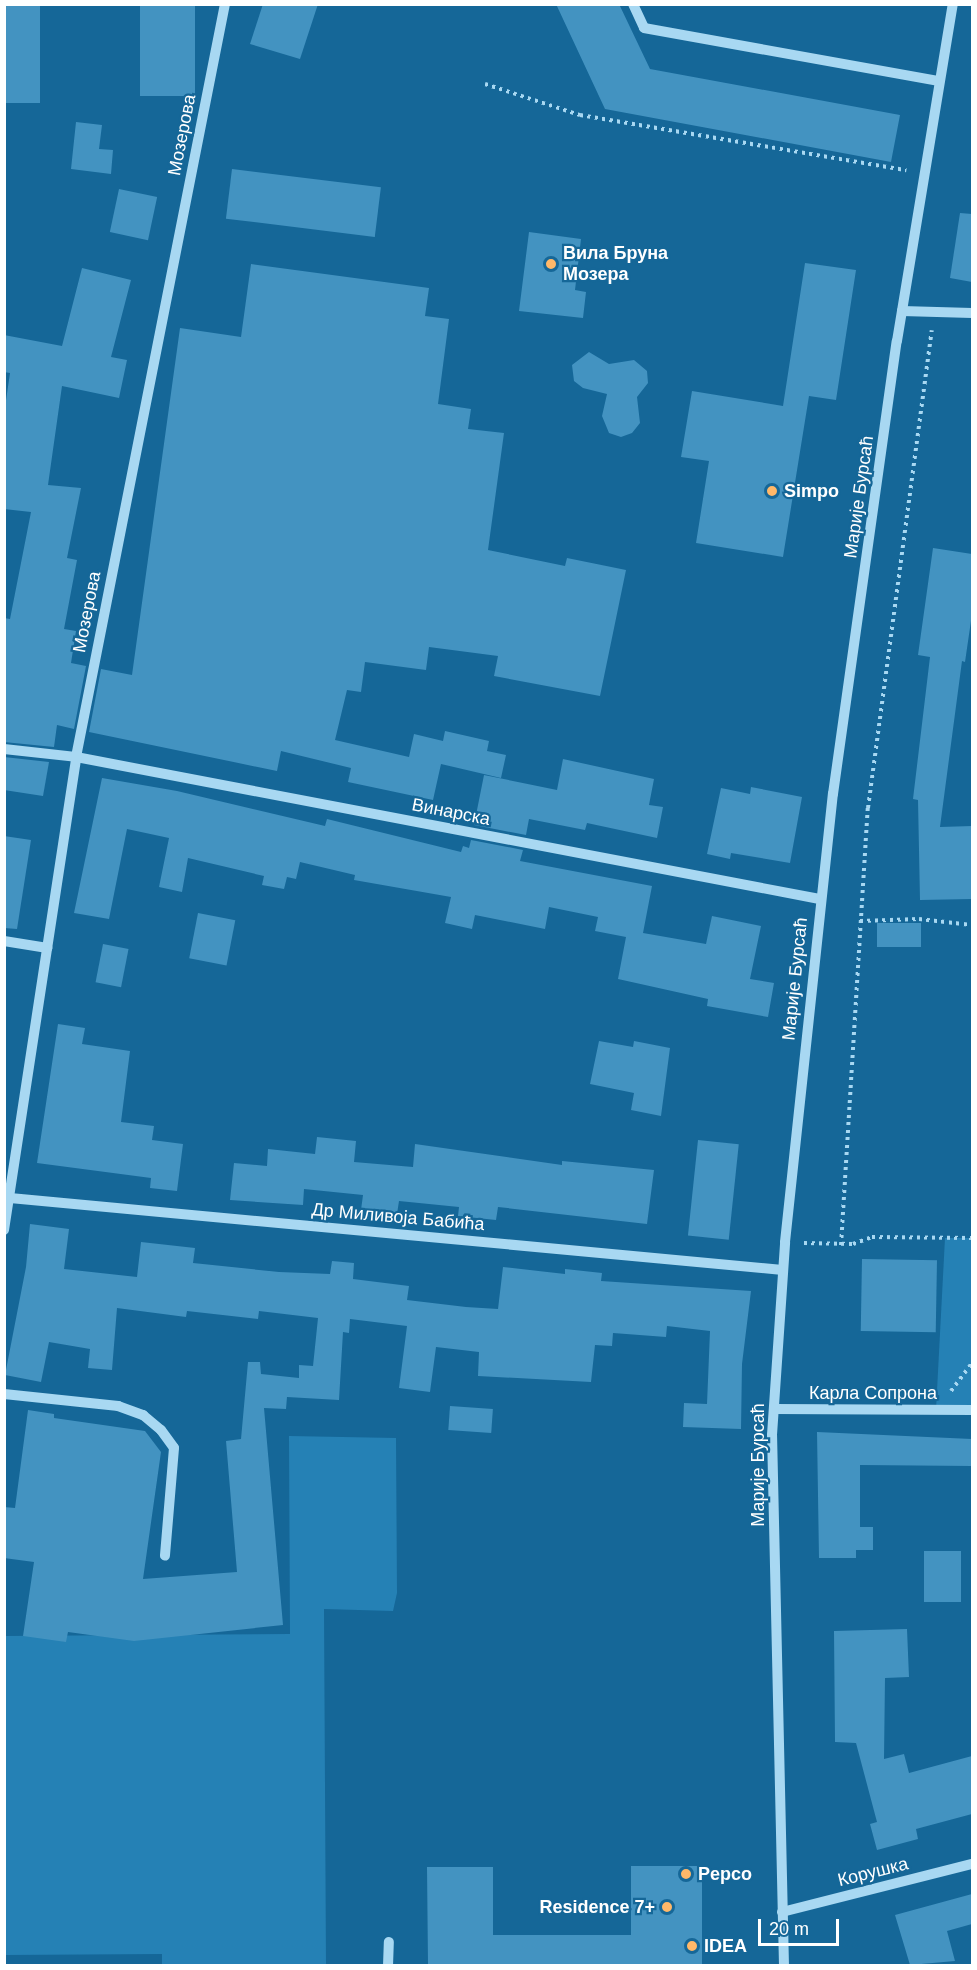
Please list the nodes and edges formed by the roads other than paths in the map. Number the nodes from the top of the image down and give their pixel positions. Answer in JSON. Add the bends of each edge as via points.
{"nodes":[{"id":1,"x":225,"y":4,"type":"edge"},
{"id":2,"x":633,"y":4,"type":"edge"},
{"id":3,"x":953,"y":4,"type":"edge"},
{"id":4,"x":939,"y":81,"type":"junction"},
{"id":5,"x":902,"y":311,"type":"junction"},
{"id":6,"x":972,"y":313,"type":"edge"},
{"id":7,"x":4,"y":749,"type":"edge"},
{"id":8,"x":76,"y":757,"type":"junction"},
{"id":9,"x":820,"y":899,"type":"junction"},
{"id":10,"x":4,"y":941,"type":"edge"},
{"id":11,"x":46,"y":948,"type":"junction"},
{"id":12,"x":10,"y":1198,"type":"junction"},
{"id":13,"x":4,"y":1230,"type":"edge"},
{"id":14,"x":783,"y":1270,"type":"junction"},
{"id":15,"x":4,"y":1394,"type":"edge"},
{"id":16,"x":774,"y":1409,"type":"junction"},
{"id":17,"x":972,"y":1410,"type":"edge"},
{"id":18,"x":165,"y":1556,"type":"dead end"},
{"id":19,"x":972,"y":1864,"type":"edge"},
{"id":20,"x":782,"y":1912,"type":"junction"},
{"id":21,"x":388,"y":1942,"type":"dead end"},
{"id":22,"x":388,"y":1965,"type":"edge"},
{"id":23,"x":784,"y":1965,"type":"edge"}],
"edges":[{"from":1,"to":8,"type":"street","name":"Мозерова"},
{"from":2,"to":4,"type":"street","via":[[644,28]]},
{"from":3,"to":4,"type":"street","name":"Марије Бурсаћ"},
{"from":4,"to":5,"type":"street","name":"Марије Бурсаћ"},
{"from":5,"to":6,"type":"street"},
{"from":5,"to":9,"type":"street","name":"Марије Бурсаћ"},
{"from":7,"to":8,"type":"street","name":"Винарска"},
{"from":8,"to":9,"type":"street","name":"Винарска"},
{"from":8,"to":11,"type":"street","name":"Мозерова"},
{"from":9,"to":14,"type":"street","name":"Марије Бурсаћ"},
{"from":10,"to":11,"type":"street"},
{"from":11,"to":12,"type":"street","name":"Мозерова"},
{"from":12,"to":13,"type":"street","name":"Мозерова"},
{"from":12,"to":14,"type":"street","name":"Др Миливоја Бабића"},
{"from":14,"to":16,"type":"street","name":"Марије Бурсаћ"},
{"from":15,"to":18,"type":"street","via":[[118,1406],[143,1414],[161,1430],[174,1448]]},
{"from":16,"to":17,"type":"street","name":"Карла Сопрона"},
{"from":16,"to":20,"type":"street","name":"Марије Бурсаћ"},
{"from":19,"to":20,"type":"street","name":"Корушка"},
{"from":20,"to":23,"type":"street","name":"Марије Бурсаћ"},
{"from":21,"to":22,"type":"street"}]}
